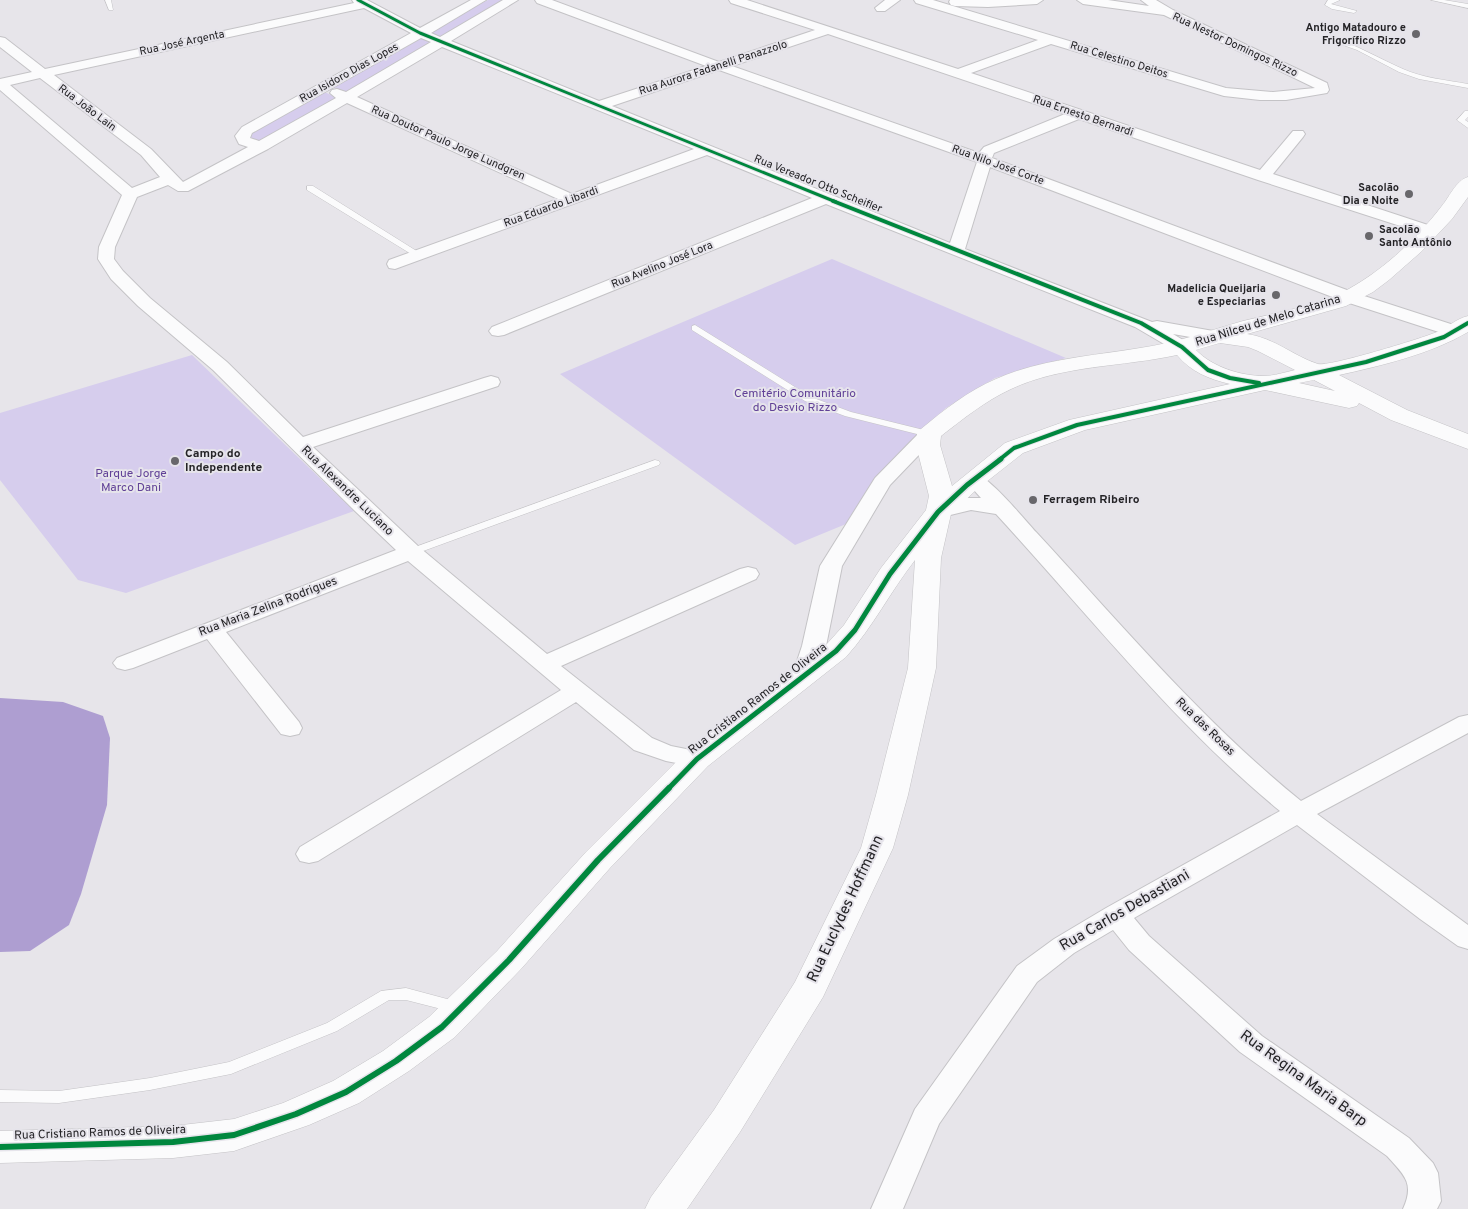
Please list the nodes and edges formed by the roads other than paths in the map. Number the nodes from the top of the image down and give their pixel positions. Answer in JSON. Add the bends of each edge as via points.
{"nodes":[{"id":1,"x":108,"y":0,"type":"edge"},
{"id":2,"x":480,"y":0,"type":"edge"},
{"id":3,"x":512,"y":0,"type":"edge"},
{"id":4,"x":541,"y":0,"type":"edge"},
{"id":5,"x":735,"y":0,"type":"edge"},
{"id":6,"x":894,"y":0,"type":"edge"},
{"id":7,"x":920,"y":0,"type":"edge"},
{"id":8,"x":938,"y":0,"type":"edge"},
{"id":9,"x":1037,"y":0,"type":"edge"},
{"id":10,"x":1083,"y":0,"type":"edge"},
{"id":11,"x":1147,"y":0,"type":"edge"},
{"id":12,"x":1337,"y":0,"type":"edge"},
{"id":13,"x":1434,"y":0,"type":"edge"},
{"id":14,"x":362,"y":2,"type":"edge"},
{"id":15,"x":1468,"y":6,"type":"edge"},
{"id":16,"x":881,"y":8,"type":"dead end"},
{"id":17,"x":111,"y":9,"type":"dead end"},
{"id":18,"x":1354,"y":11,"type":"dead end"},
{"id":19,"x":1168,"y":13,"type":"junction"},
{"id":20,"x":828,"y":30,"type":"junction"},
{"id":21,"x":420,"y":33,"type":"junction"},
{"id":22,"x":1052,"y":39,"type":"junction"},
{"id":23,"x":1331,"y":39,"type":"dead end"},
{"id":24,"x":0,"y":41,"type":"edge"},
{"id":25,"x":441,"y":42,"type":"junction"},
{"id":26,"x":718,"y":66,"type":"junction"},
{"id":27,"x":959,"y":73,"type":"junction"},
{"id":28,"x":40,"y":74,"type":"junction"},
{"id":29,"x":0,"y":83,"type":"edge"},
{"id":30,"x":1468,"y":86,"type":"edge"},
{"id":31,"x":325,"y":87,"type":"junction"},
{"id":32,"x":1322,"y":90,"type":"joint"},
{"id":33,"x":347,"y":98,"type":"junction"},
{"id":34,"x":598,"y":106,"type":"junction"},
{"id":35,"x":1468,"y":113,"type":"edge"},
{"id":36,"x":1078,"y":114,"type":"junction"},
{"id":37,"x":1468,"y":126,"type":"edge"},
{"id":38,"x":1298,"y":134,"type":"dead end"},
{"id":39,"x":263,"y":146,"type":"junction"},
{"id":40,"x":706,"y":150,"type":"junction"},
{"id":41,"x":985,"y":160,"type":"junction"},
{"id":42,"x":1263,"y":177,"type":"junction"},
{"id":43,"x":176,"y":184,"type":"junction"},
{"id":44,"x":310,"y":188,"type":"dead end"},
{"id":45,"x":130,"y":194,"type":"junction"},
{"id":46,"x":1465,"y":195,"type":"edge"},
{"id":47,"x":826,"y":198,"type":"junction"},
{"id":48,"x":571,"y":199,"type":"junction"},
{"id":49,"x":123,"y":213,"type":"junction"},
{"id":50,"x":1431,"y":231,"type":"junction"},
{"id":51,"x":956,"y":251,"type":"junction"},
{"id":52,"x":419,"y":255,"type":"junction"},
{"id":53,"x":395,"y":264,"type":"dead end"},
{"id":54,"x":1349,"y":297,"type":"junction"},
{"id":55,"x":1141,"y":323,"type":"junction"},
{"id":56,"x":1461,"y":327,"type":"edge"},
{"id":57,"x":695,"y":328,"type":"dead end"},
{"id":58,"x":498,"y":331,"type":"dead end"},
{"id":59,"x":1213,"y":336,"type":"junction"},
{"id":60,"x":1182,"y":347,"type":"junction"},
{"id":61,"x":1314,"y":372,"type":"junction"},
{"id":62,"x":491,"y":382,"type":"dead end"},
{"id":63,"x":1267,"y":384,"type":"junction"},
{"id":64,"x":1399,"y":415,"type":"junction"},
{"id":65,"x":929,"y":439,"type":"junction"},
{"id":66,"x":1468,"y":442,"type":"edge"},
{"id":67,"x":299,"y":445,"type":"junction"},
{"id":68,"x":655,"y":463,"type":"dead end"},
{"id":69,"x":970,"y":482,"type":"junction"},
{"id":70,"x":1006,"y":511,"type":"junction"},
{"id":71,"x":938,"y":512,"type":"junction"},
{"id":72,"x":411,"y":552,"type":"junction"},
{"id":73,"x":748,"y":574,"type":"dead end"},
{"id":74,"x":211,"y":629,"type":"junction"},
{"id":75,"x":125,"y":663,"type":"dead end"},
{"id":76,"x":545,"y":664,"type":"junction"},
{"id":77,"x":804,"y":676,"type":"junction"},
{"id":78,"x":577,"y":691,"type":"junction"},
{"id":79,"x":1468,"y":723,"type":"edge"},
{"id":80,"x":290,"y":728,"type":"dead end"},
{"id":81,"x":697,"y":759,"type":"junction"},
{"id":82,"x":1298,"y":813,"type":"junction"},
{"id":83,"x":309,"y":854,"type":"dead end"},
{"id":84,"x":1116,"y":915,"type":"junction"},
{"id":85,"x":1468,"y":938,"type":"edge"},
{"id":86,"x":461,"y":1008,"type":"junction"},
{"id":87,"x":0,"y":1096,"type":"edge"},
{"id":88,"x":0,"y":1147,"type":"edge"},
{"id":89,"x":665,"y":1209,"type":"edge"},
{"id":90,"x":887,"y":1209,"type":"edge"},
{"id":91,"x":1419,"y":1209,"type":"edge"}],
"edges":[{"from":1,"to":17,"type":"lane"},
{"from":2,"to":21,"type":"street","name":"Rua Isidoro Dias Lopes"},
{"from":3,"to":25,"type":"street","name":"Rua Isidoro Dias Lopes"},
{"from":4,"to":26,"type":"street","name":"Rua Nilo José Corte"},
{"from":5,"to":20,"type":"street","name":"Rua Ernesto Bernardi"},
{"from":6,"to":16,"type":"street"},
{"from":7,"to":22,"type":"street","name":"Rua Celestino Deitos"},
{"from":8,"to":9,"type":"street","via":[[988,3]]},
{"from":10,"to":19,"type":"street"},
{"from":11,"to":19,"type":"street","name":"Rua Nestor Domingos Rizzo"},
{"from":12,"to":18,"type":"lane","via":[[1330,1],[1328,5]]},
{"from":13,"to":15,"type":"lane"},
{"from":14,"to":21,"type":"street","name":"Rua Vereador Otto Scheifler"},
{"from":14,"to":28,"type":"street","name":"Rua José Argenta"},
{"from":19,"to":32,"type":"street","name":"Rua Nestor Domingos Rizzo","via":[[1312,81],[1322,86]]},
{"from":20,"to":26,"type":"street","name":"Rua Aurora Fadanelli Panazzolo"},
{"from":20,"to":27,"type":"street","name":"Rua Ernesto Bernardi"},
{"from":21,"to":25,"type":"street","name":"Rua Vereador Otto Scheifler"},
{"from":21,"to":31,"type":"street","name":"Rua Isidoro Dias Lopes"},
{"from":22,"to":27,"type":"street"},
{"from":22,"to":32,"type":"street","name":"Rua Celestino Deitos","via":[[1224,92],[1293,96]]},
{"from":23,"to":30,"type":"lane","via":[[1360,49],[1401,71]]},
{"from":24,"to":28,"type":"street","name":"Rua João Lain"},
{"from":25,"to":33,"type":"street","name":"Rua Isidoro Dias Lopes"},
{"from":25,"to":34,"type":"street","name":"Rua Vereador Otto Scheifler"},
{"from":26,"to":34,"type":"street","name":"Rua Aurora Fadanelli Panazzolo"},
{"from":26,"to":41,"type":"street","name":"Rua Nilo José Corte"},
{"from":27,"to":36,"type":"street","name":"Rua Ernesto Bernardi"},
{"from":28,"to":29,"type":"street","name":"Rua José Argenta"},
{"from":28,"to":43,"type":"street","name":"Rua João Lain","via":[[146,152]]},
{"from":29,"to":45,"type":"street"},
{"from":31,"to":33,"type":"street","name":"Rua Doutor Paulo Jorge Lundgren"},
{"from":31,"to":39,"type":"street","name":"Rua Isidoro Dias Lopes","via":[[247,130],[242,136],[244,141]]},
{"from":33,"to":39,"type":"street","name":"Rua Isidoro Dias Lopes"},
{"from":33,"to":48,"type":"street","name":"Rua Doutor Paulo Jorge Lundgren"},
{"from":34,"to":40,"type":"street","name":"Rua Vereador Otto Scheifler"},
{"from":35,"to":37,"type":"lane","via":[[1461,120]]},
{"from":36,"to":41,"type":"street","via":[[990,150],[985,154]]},
{"from":36,"to":42,"type":"street","name":"Rua Ernesto Bernardi"},
{"from":38,"to":42,"type":"street"},
{"from":39,"to":43,"type":"street","name":"Rua Isidoro Dias Lopes"},
{"from":40,"to":47,"type":"street","name":"Rua Vereador Otto Scheifler"},
{"from":40,"to":48,"type":"street","name":"Rua Eduardo Libardi"},
{"from":41,"to":51,"type":"street"},
{"from":41,"to":54,"type":"street","name":"Rua Nilo José Corte"},
{"from":42,"to":50,"type":"street","name":"Rua Ernesto Bernardi"},
{"from":43,"to":45,"type":"street"},
{"from":43,"to":49,"type":"street"},
{"from":44,"to":52,"type":"lane"},
{"from":45,"to":49,"type":"street","name":"Rua Alexandre Luciano"},
{"from":46,"to":50,"type":"street","name":"Rua Nilceu de Melo Catarina"},
{"from":47,"to":51,"type":"street","name":"Rua Vereador Otto Scheifler"},
{"from":47,"to":58,"type":"street","name":"Rua Avelino José Lora"},
{"from":48,"to":52,"type":"street","name":"Rua Eduardo Libardi"},
{"from":49,"to":67,"type":"street","name":"Rua Alexandre Luciano","via":[[107,247],[106,259],[117,275],[220,366]]},
{"from":50,"to":54,"type":"street","name":"Rua Nilceu de Melo Catarina","via":[[1368,286]]},
{"from":51,"to":55,"type":"street","name":"Rua Vereador Otto Scheifler"},
{"from":52,"to":53,"type":"street","name":"Rua Eduardo Libardi"},
{"from":54,"to":56,"type":"street","name":"Rua Nilo José Corte"},
{"from":54,"to":59,"type":"street","name":"Rua Nilceu de Melo Catarina"},
{"from":55,"to":59,"type":"street","name":"Rua Vereador Otto Scheifler"},
{"from":55,"to":60,"type":"street","name":"Rua Vereador Otto Scheifler"},
{"from":56,"to":61,"type":"street","name":"Rua Cristiano Ramos de Oliveira","via":[[1444,337],[1366,362]]},
{"from":57,"to":65,"type":"lane","via":[[808,399]]},
{"from":59,"to":60,"type":"street","name":"Rua Nilceu de Melo Catarina"},
{"from":59,"to":61,"type":"street","name":"Rua Vereador Otto Scheifler","via":[[1252,341]]},
{"from":60,"to":63,"type":"street","name":"Rua Vereador Otto Scheifler","via":[[1208,370],[1230,378]]},
{"from":60,"to":65,"type":"street","name":"Rua Nilceu de Melo Catarina","via":[[1060,366],[1016,379],[994,388]]},
{"from":61,"to":63,"type":"street","name":"Rua Cristiano Ramos de Oliveira"},
{"from":61,"to":64,"type":"street","name":"Rua Vereador Otto Scheifler"},
{"from":62,"to":67,"type":"street"},
{"from":63,"to":64,"type":"street","name":"Rua Vereador Otto Scheifler","via":[[1348,400]]},
{"from":63,"to":69,"type":"street","name":"Rua Cristiano Ramos de Oliveira","via":[[1061,430],[1014,448]]},
{"from":64,"to":66,"type":"street"},
{"from":65,"to":69,"type":"street","via":[[951,472]]},
{"from":65,"to":71,"type":"street","name":"Rua Euclydes Hoffmann","via":[[942,496]]},
{"from":65,"to":77,"type":"street","name":"Rua Nilceu de Melo Catarina","via":[[882,482],[831,566],[814,646]]},
{"from":67,"to":72,"type":"street","name":"Rua Alexandre Luciano"},
{"from":68,"to":72,"type":"lane"},
{"from":69,"to":70,"type":"street","name":"Rua das Rosas"},
{"from":69,"to":71,"type":"street","name":"Rua Cristiano Ramos de Oliveira"},
{"from":70,"to":71,"type":"street","via":[[981,503],[966,503]]},
{"from":70,"to":82,"type":"street","name":"Rua das Rosas","via":[[1182,706]]},
{"from":71,"to":77,"type":"street","name":"Rua Cristiano Ramos de Oliveira","via":[[890,574],[855,630],[836,651]]},
{"from":71,"to":89,"type":"street","name":"Rua Euclydes Hoffmann","via":[[928,558],[922,668],[877,848],[810,988],[727,1121]]},
{"from":72,"to":74,"type":"street","name":"Rua Maria Zelina Rodrigues"},
{"from":72,"to":76,"type":"street","name":"Rua Alexandre Luciano"},
{"from":73,"to":76,"type":"street"},
{"from":74,"to":75,"type":"street","name":"Rua Maria Zelina Rodrigues"},
{"from":74,"to":80,"type":"street"},
{"from":76,"to":78,"type":"street","name":"Rua Alexandre Luciano"},
{"from":77,"to":81,"type":"street","name":"Rua Cristiano Ramos de Oliveira"},
{"from":78,"to":81,"type":"street","name":"Rua Alexandre Luciano","via":[[643,744],[666,753]]},
{"from":78,"to":83,"type":"street"},
{"from":79,"to":82,"type":"street","name":"Rua Carlos Debastiani"},
{"from":81,"to":86,"type":"street","name":"Rua Cristiano Ramos de Oliveira"},
{"from":82,"to":84,"type":"street","name":"Rua Carlos Debastiani"},
{"from":82,"to":85,"type":"street","name":"Rua das Rosas"},
{"from":84,"to":90,"type":"street","name":"Rua Carlos Debastiani","via":[[1064,946],[1027,974],[926,1118]]},
{"from":84,"to":91,"type":"street","name":"Rua Regina Maria Barp","via":[[1139,943],[1251,1044],[1398,1147],[1422,1173],[1425,1201]]},
{"from":86,"to":87,"type":"lane","via":[[406,994],[386,995],[332,1027],[231,1068],[59,1097]]},
{"from":86,"to":88,"type":"street","name":"Rua Cristiano Ramos de Oliveira","via":[[419,1044],[346,1092],[296,1114],[234,1135],[172,1142]]}]}
